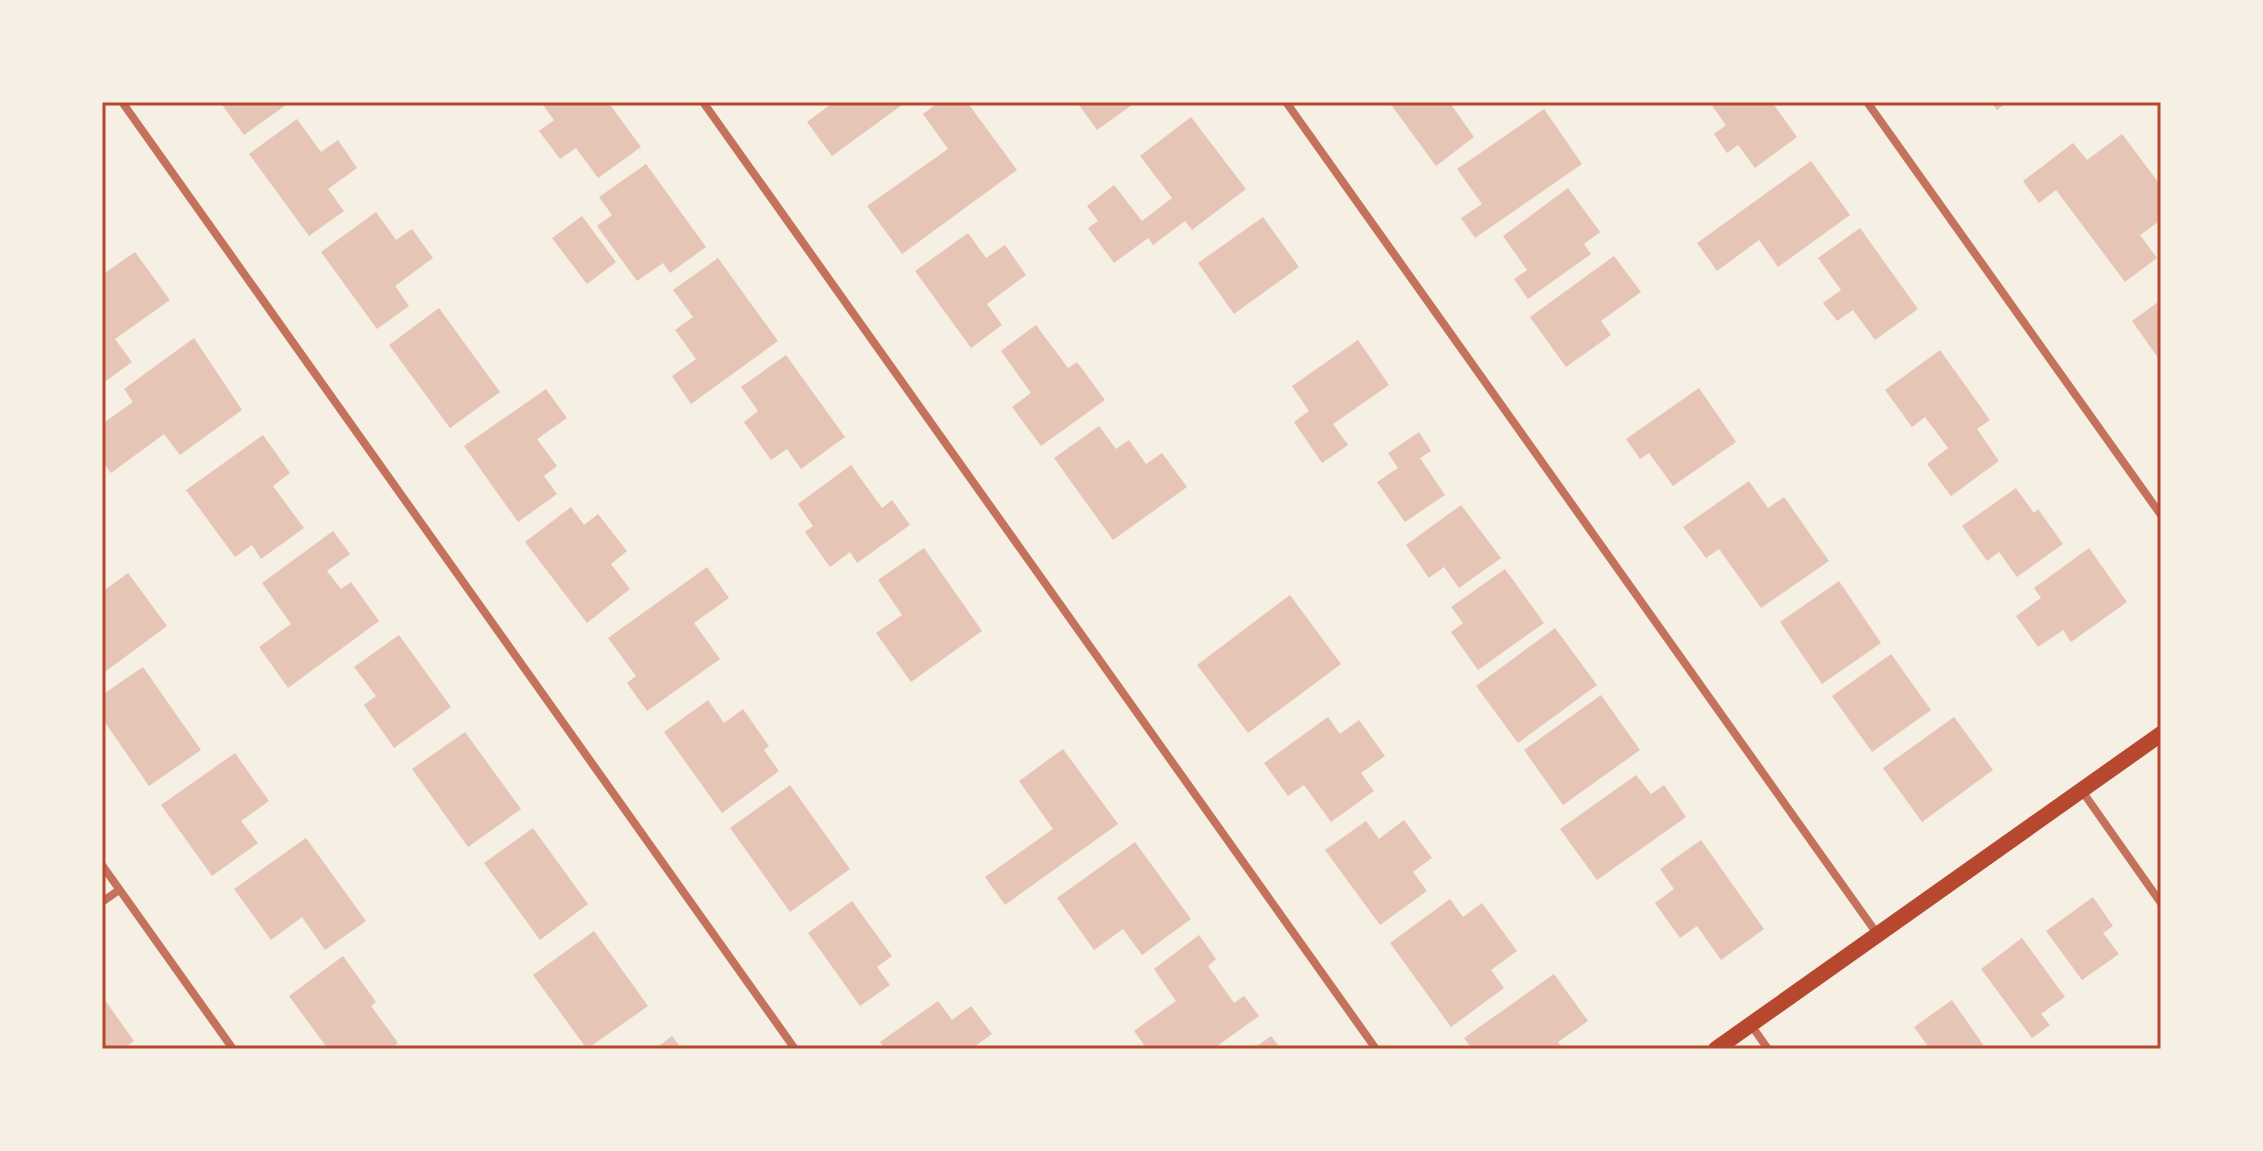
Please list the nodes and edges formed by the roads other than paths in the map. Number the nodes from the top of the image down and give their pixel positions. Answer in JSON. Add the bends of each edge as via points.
{"nodes":[{"id":1,"x":122,"y":102,"type":"edge"},
{"id":2,"x":703,"y":102,"type":"edge"},
{"id":3,"x":1286,"y":102,"type":"edge"},
{"id":4,"x":1867,"y":102,"type":"edge"},
{"id":5,"x":2161,"y":515,"type":"edge"},
{"id":6,"x":2161,"y":734,"type":"edge"},
{"id":7,"x":2081,"y":790,"type":"junction"},
{"id":8,"x":102,"y":865,"type":"edge"},
{"id":9,"x":119,"y":890,"type":"junction"},
{"id":10,"x":102,"y":902,"type":"edge"},
{"id":11,"x":2161,"y":903,"type":"edge"},
{"id":12,"x":1878,"y":935,"type":"junction"},
{"id":13,"x":1751,"y":1025,"type":"junction"},
{"id":14,"x":233,"y":1049,"type":"edge"},
{"id":15,"x":795,"y":1049,"type":"edge"},
{"id":16,"x":1376,"y":1049,"type":"edge"},
{"id":17,"x":1716,"y":1049,"type":"edge"},
{"id":18,"x":1768,"y":1049,"type":"edge"}],
"edges":[{"from":1,"to":15,"type":"street"},
{"from":2,"to":16,"type":"street"},
{"from":3,"to":12,"type":"street"},
{"from":4,"to":5,"type":"street"},
{"from":6,"to":7,"type":"main road"},
{"from":7,"to":11,"type":"street"},
{"from":7,"to":12,"type":"main road"},
{"from":8,"to":9,"type":"street"},
{"from":9,"to":10,"type":"street"},
{"from":9,"to":14,"type":"street"},
{"from":12,"to":13,"type":"main road"},
{"from":13,"to":17,"type":"main road"},
{"from":13,"to":18,"type":"street"}]}
